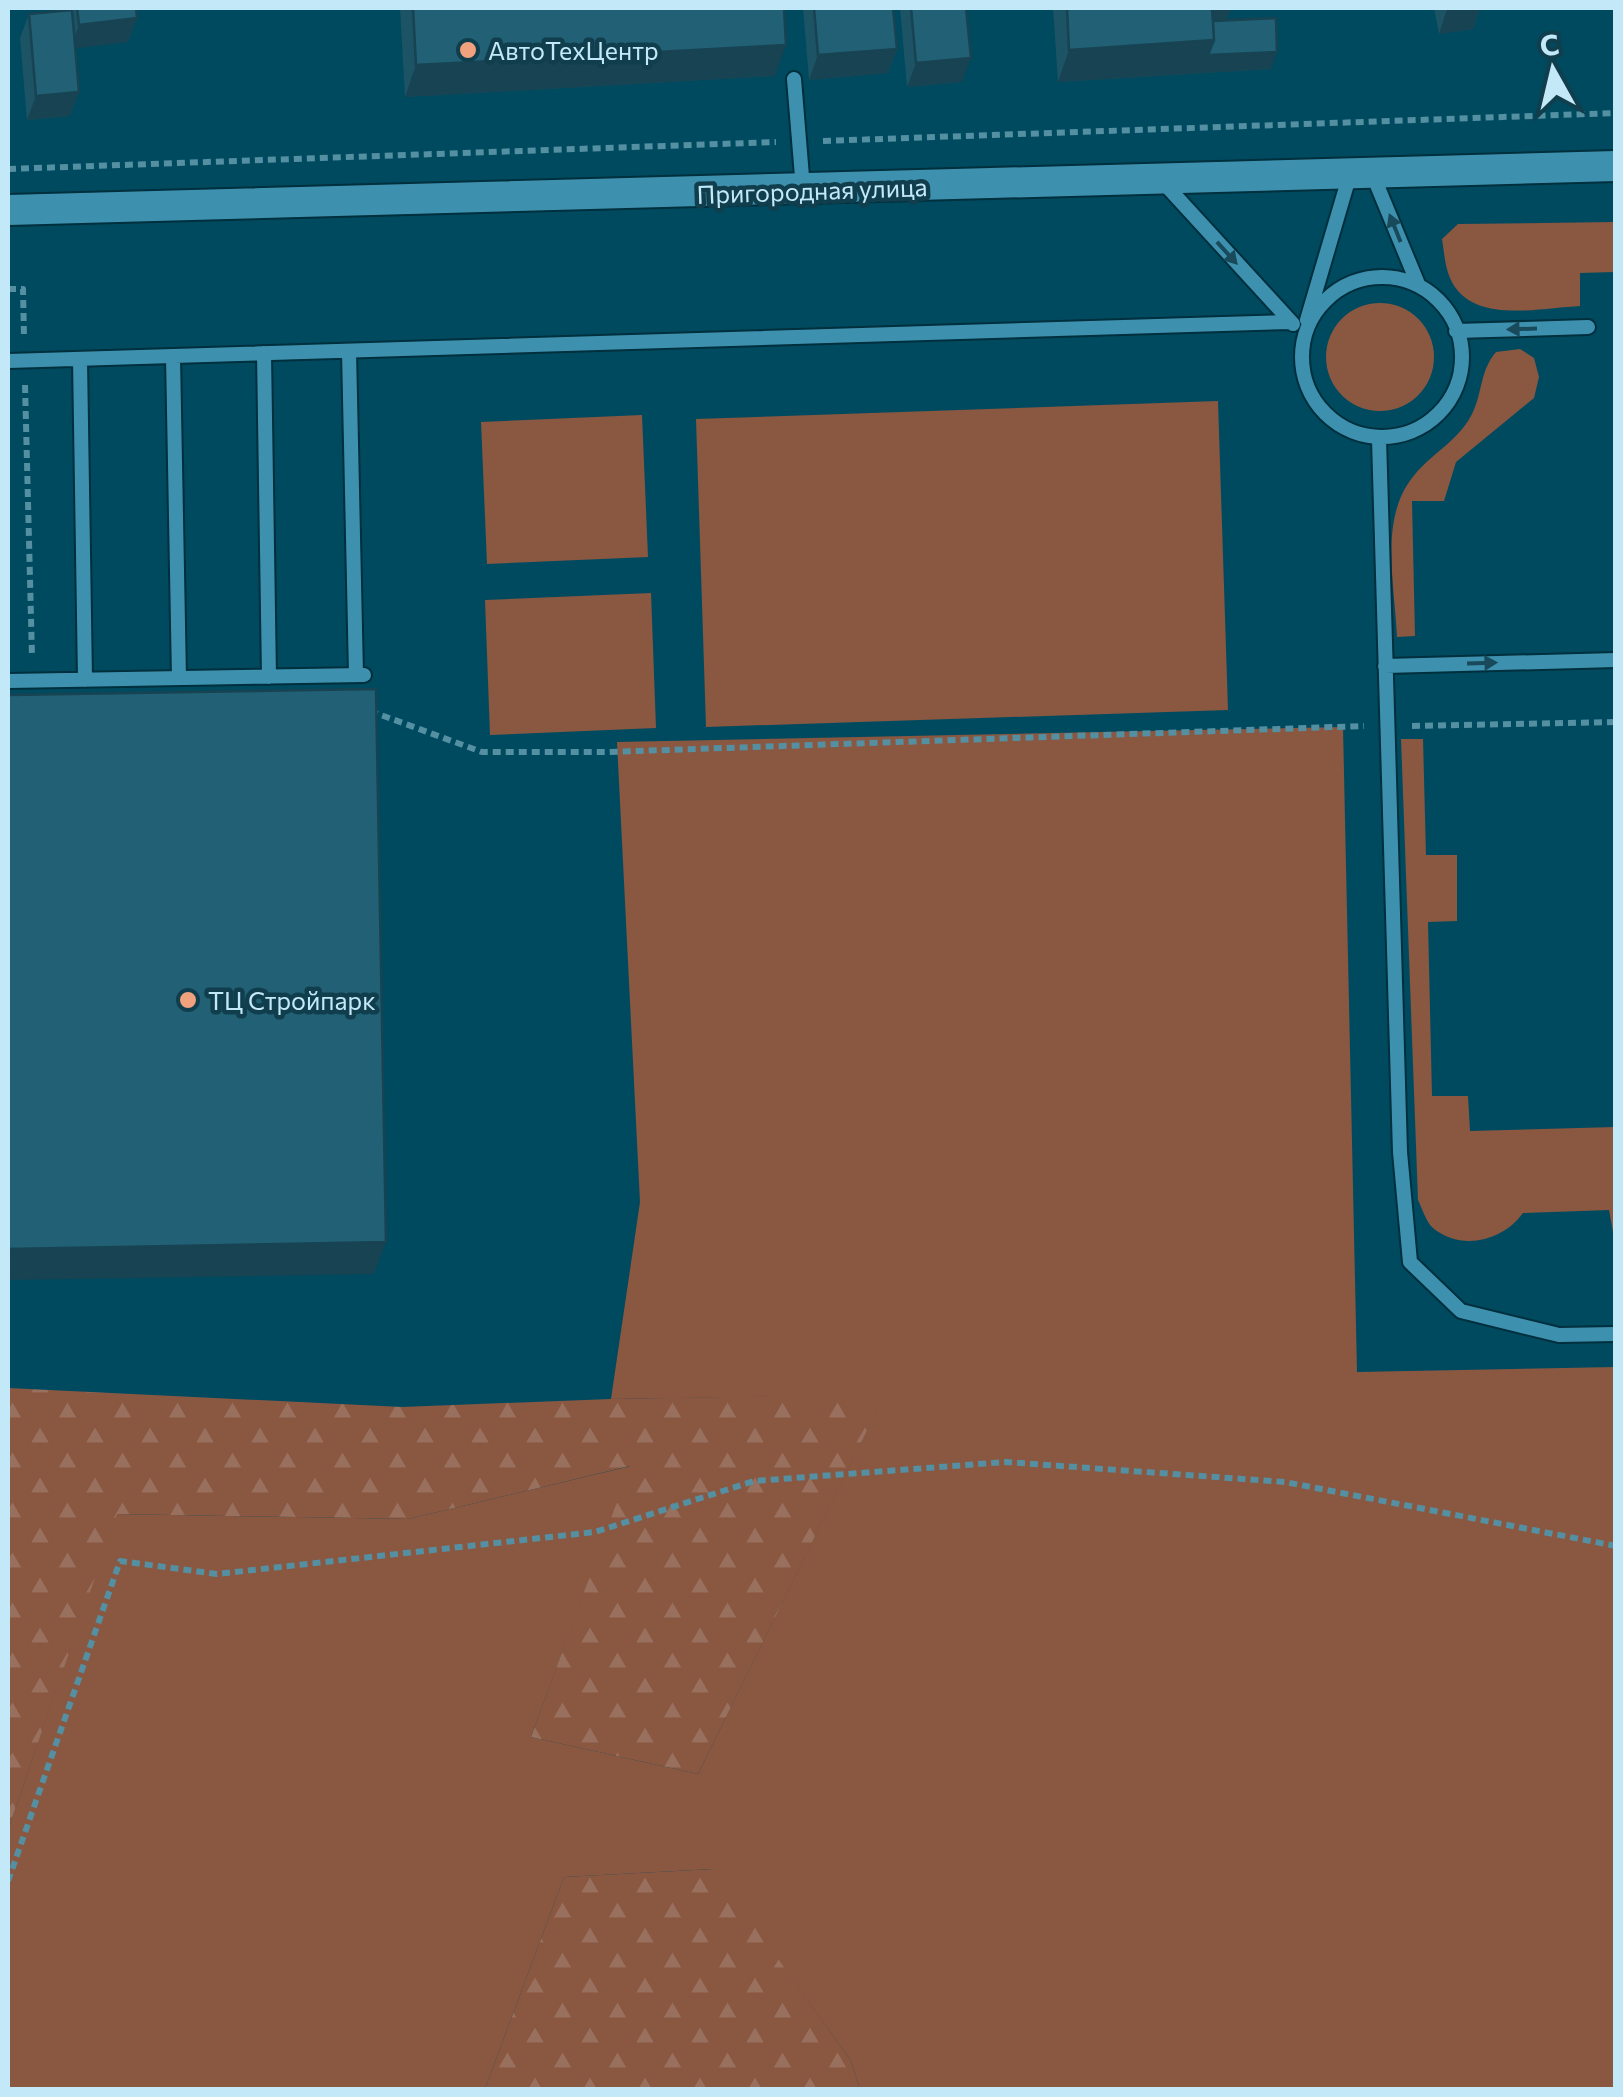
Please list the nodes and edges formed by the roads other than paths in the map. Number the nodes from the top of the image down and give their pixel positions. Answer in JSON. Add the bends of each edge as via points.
{"nodes":[{"id":1,"x":794,"y":78,"type":"dead end"},
{"id":2,"x":1616,"y":166,"type":"edge"},
{"id":3,"x":1361,"y":174,"type":"junction"},
{"id":4,"x":1162,"y":180,"type":"junction"},
{"id":5,"x":803,"y":190,"type":"junction"},
{"id":6,"x":8,"y":210,"type":"edge"},
{"id":7,"x":1418,"y":284,"type":"junction"},
{"id":8,"x":1290,"y":322,"type":"junction"},
{"id":9,"x":1588,"y":327,"type":"dead end"},
{"id":10,"x":1456,"y":330,"type":"junction"},
{"id":11,"x":1303,"y":335,"type":"junction"},
{"id":12,"x":349,"y":350,"type":"junction"},
{"id":13,"x":264,"y":353,"type":"junction"},
{"id":14,"x":173,"y":356,"type":"junction"},
{"id":15,"x":80,"y":358,"type":"junction"},
{"id":16,"x":8,"y":360,"type":"edge"},
{"id":17,"x":1380,"y":439,"type":"junction"},
{"id":18,"x":1616,"y":660,"type":"edge"},
{"id":19,"x":1385,"y":666,"type":"junction"},
{"id":20,"x":270,"y":677,"type":"junction"},
{"id":21,"x":179,"y":678,"type":"junction"},
{"id":22,"x":86,"y":680,"type":"junction"},
{"id":23,"x":8,"y":681,"type":"edge"},
{"id":24,"x":1616,"y":1334,"type":"edge"}],
"edges":[{"from":1,"to":5,"type":"lane"},
{"from":2,"to":3,"type":"street","name":"Пригородная улица"},
{"from":3,"to":4,"type":"street","name":"Пригородная улица"},
{"from":7,"to":3,"type":"lane","one_way":true},
{"from":3,"to":11,"type":"lane"},
{"from":4,"to":5,"type":"street","name":"Пригородная улица"},
{"from":4,"to":8,"type":"lane","one_way":true},
{"from":5,"to":6,"type":"street","name":"Пригородная улица"},
{"from":7,"to":10,"type":"lane","via":[[1450,312]]},
{"from":7,"to":11,"type":"lane","via":[[1375,276],[1330,294]]},
{"from":8,"to":11,"type":"lane"},
{"from":8,"to":12,"type":"lane"},
{"from":9,"to":10,"type":"lane","one_way":true},
{"from":10,"to":17,"type":"lane","via":[[1464,353],[1454,396],[1423,428]]},
{"from":11,"to":17,"type":"lane","via":[[1304,384],[1333,424]]},
{"from":12,"to":13,"type":"lane"},
{"from":12,"to":20,"type":"lane","via":[[360,675]]},
{"from":13,"to":14,"type":"lane"},
{"from":13,"to":20,"type":"lane"},
{"from":14,"to":15,"type":"lane"},
{"from":14,"to":21,"type":"lane"},
{"from":15,"to":16,"type":"lane"},
{"from":15,"to":22,"type":"lane"},
{"from":17,"to":19,"type":"lane"},
{"from":19,"to":18,"type":"lane","one_way":true},
{"from":19,"to":24,"type":"lane","via":[[1400,1152],[1410,1262],[1461,1311],[1558,1335]]},
{"from":20,"to":21,"type":"lane"},
{"from":21,"to":22,"type":"lane"},
{"from":22,"to":23,"type":"lane"}]}
